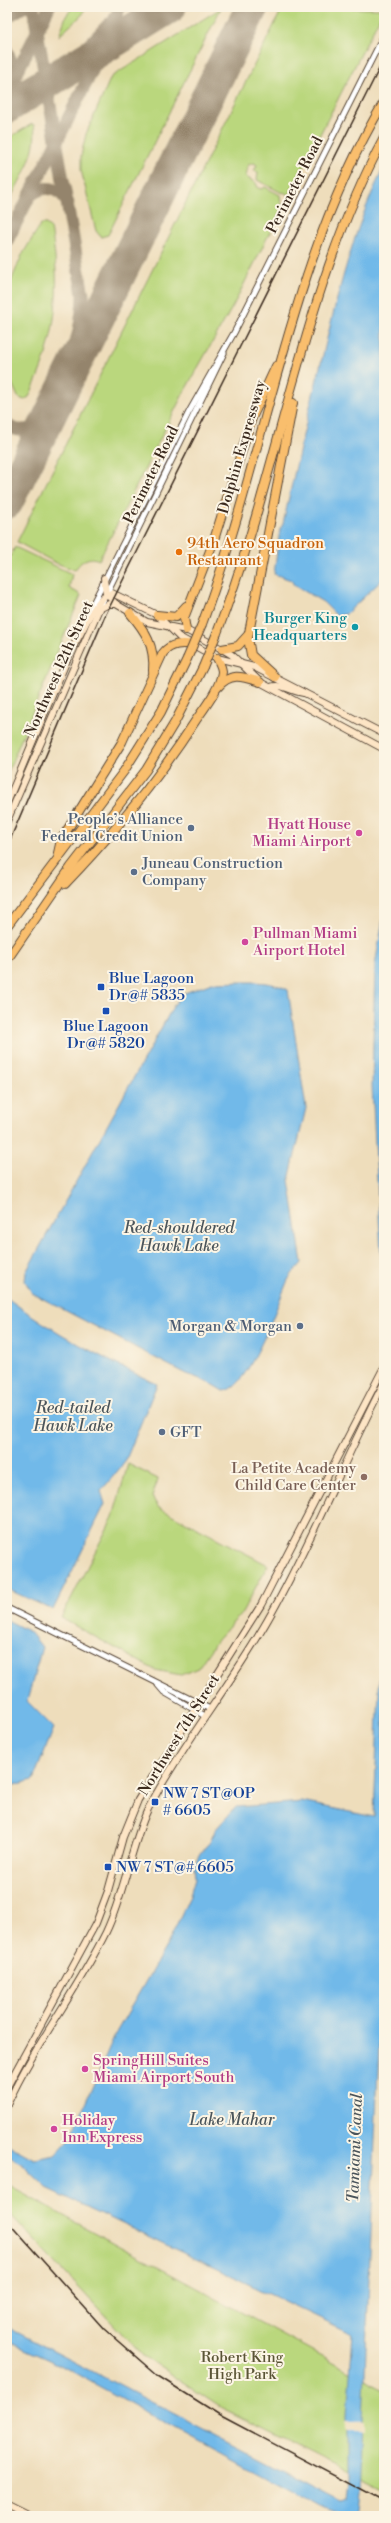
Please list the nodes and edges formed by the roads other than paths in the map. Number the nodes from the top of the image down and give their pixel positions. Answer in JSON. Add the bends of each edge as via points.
{"nodes":[{"id":1,"x":384,"y":35,"type":"edge"},
{"id":2,"x":384,"y":102,"type":"edge"},
{"id":3,"x":384,"y":138,"type":"edge"},
{"id":4,"x":288,"y":339,"type":"junction"},
{"id":5,"x":227,"y":344,"type":"junction"},
{"id":6,"x":299,"y":365,"type":"junction"},
{"id":7,"x":104,"y":578,"type":"junction"},
{"id":8,"x":106,"y":594,"type":"junction"},
{"id":9,"x":192,"y":600,"type":"junction"},
{"id":10,"x":116,"y":604,"type":"junction"},
{"id":11,"x":99,"y":609,"type":"junction"},
{"id":12,"x":130,"y":613,"type":"junction"},
{"id":13,"x":157,"y":616,"type":"junction"},
{"id":14,"x":169,"y":626,"type":"junction"},
{"id":15,"x":186,"y":630,"type":"junction"},
{"id":16,"x":248,"y":635,"type":"junction"},
{"id":17,"x":194,"y":645,"type":"junction"},
{"id":18,"x":72,"y":648,"type":"junction"},
{"id":19,"x":222,"y":648,"type":"junction"},
{"id":20,"x":217,"y":658,"type":"junction"},
{"id":21,"x":240,"y":664,"type":"junction"},
{"id":22,"x":275,"y":677,"type":"junction"},
{"id":23,"x":153,"y":678,"type":"junction"},
{"id":24,"x":260,"y":682,"type":"junction"},
{"id":25,"x":270,"y":687,"type":"junction"},
{"id":26,"x":214,"y":692,"type":"junction"},
{"id":27,"x":308,"y":693,"type":"junction"},
{"id":28,"x":384,"y":734,"type":"edge"},
{"id":29,"x":384,"y":749,"type":"edge"},
{"id":30,"x":7,"y":803,"type":"edge"},
{"id":31,"x":7,"y":821,"type":"edge"},
{"id":32,"x":58,"y":856,"type":"junction"},
{"id":33,"x":48,"y":901,"type":"junction"},
{"id":34,"x":7,"y":926,"type":"edge"},
{"id":35,"x":7,"y":960,"type":"edge"},
{"id":36,"x":383,"y":1368,"type":"edge"},
{"id":37,"x":384,"y":1383,"type":"edge"},
{"id":38,"x":7,"y":1608,"type":"edge"},
{"id":39,"x":158,"y":1685,"type":"junction"},
{"id":40,"x":199,"y":1703,"type":"junction"},
{"id":41,"x":210,"y":1709,"type":"junction"},
{"id":42,"x":195,"y":1710,"type":"junction"},
{"id":43,"x":205,"y":1716,"type":"junction"},
{"id":44,"x":7,"y":2087,"type":"edge"},
{"id":45,"x":7,"y":2105,"type":"edge"},
{"id":46,"x":7,"y":2505,"type":"edge"},
{"id":47,"x":29,"y":2516,"type":"edge"}],
"edges":[{"from":1,"to":5,"type":"street","name":"Perimeter Road"},
{"from":2,"to":4,"type":"highway","name":"Dolphin Expressway","via":[[359,147],[332,206]]},
{"from":3,"to":6,"type":"highway","name":"Dolphin Expressway","via":[[341,232]]},
{"from":4,"to":9,"type":"highway","via":[[252,418],[213,543]]},
{"from":4,"to":32,"type":"highway","name":"Dolphin Expressway","bridge":true,"via":[[222,566],[187,659],[137,751],[112,788]]},
{"from":5,"to":7,"type":"street","name":"Perimeter Road"},
{"from":5,"to":8,"type":"street","name":"Perimeter Road","via":[[220,364]]},
{"from":6,"to":16,"type":"highway","via":[[283,463]]},
{"from":6,"to":33,"type":"highway","name":"Dolphin Expressway","bridge":true,"via":[[239,571],[203,667],[175,722],[146,770]]},
{"from":7,"to":8,"type":"main road"},
{"from":7,"to":18,"type":"street","name":"Northwest 12th Street"},
{"from":8,"to":10,"type":"main road"},
{"from":8,"to":11,"type":"street","name":"Northwest 12th Street"},
{"from":8,"to":13,"type":"main road","via":[[112,593]]},
{"from":8,"to":18,"type":"main road","via":[[95,606],[82,635]]},
{"from":9,"to":13,"type":"highway","via":[[176,617]]},
{"from":9,"to":15,"type":"highway","via":[[184,618]]},
{"from":10,"to":11,"type":"main road"},
{"from":10,"to":12,"type":"main road"},
{"from":11,"to":31,"type":"main road","name":"Northwest 12th Street"},
{"from":12,"to":14,"type":"main road","via":[[152,624]]},
{"from":12,"to":23,"type":"highway","via":[[151,643],[154,657]]},
{"from":13,"to":14,"type":"main road"},
{"from":14,"to":15,"type":"main road"},
{"from":14,"to":17,"type":"main road","via":[[179,637]]},
{"from":15,"to":19,"type":"main road"},
{"from":16,"to":19,"type":"highway","via":[[238,646]]},
{"from":16,"to":22,"type":"highway","via":[[251,655]]},
{"from":17,"to":20,"type":"main road"},
{"from":17,"to":23,"type":"highway","via":[[178,644],[168,648]]},
{"from":18,"to":30,"type":"main road","name":"Northwest 12th Street"},
{"from":19,"to":21,"type":"main road"},
{"from":20,"to":21,"type":"main road"},
{"from":20,"to":26,"type":"highway","via":[[222,670]]},
{"from":21,"to":22,"type":"main road","via":[[254,667]]},
{"from":21,"to":24,"type":"main road"},
{"from":22,"to":27,"type":"main road"},
{"from":23,"to":32,"type":"highway","via":[[122,742],[61,840]]},
{"from":24,"to":25,"type":"main road"},
{"from":24,"to":26,"type":"highway","via":[[234,676],[226,679]]},
{"from":25,"to":27,"type":"main road","via":[[280,685],[296,693]]},
{"from":25,"to":29,"type":"main road"},
{"from":26,"to":33,"type":"highway","via":[[143,798],[107,840]]},
{"from":27,"to":28,"type":"main road"},
{"from":32,"to":34,"type":"highway","name":"Dolphin Expressway"},
{"from":33,"to":35,"type":"highway","name":"Dolphin Expressway"},
{"from":36,"to":40,"type":"main road","name":"Northwest 7th Street","via":[[261,1605]]},
{"from":37,"to":41,"type":"main road","name":"Northwest 7th Street","via":[[358,1434],[338,1484],[272,1614]]},
{"from":38,"to":39,"type":"street"},
{"from":39,"to":40,"type":"street","via":[[168,1686]]},
{"from":39,"to":42,"type":"street","via":[[164,1692]]},
{"from":40,"to":41,"type":"street"},
{"from":40,"to":42,"type":"main road","name":"Northwest 7th Street"},
{"from":41,"to":43,"type":"main road","name":"Northwest 7th Street"},
{"from":42,"to":43,"type":"street"},
{"from":42,"to":44,"type":"main road","name":"Northwest 7th Street","via":[[138,1800],[124,1833],[96,1924]]},
{"from":43,"to":45,"type":"main road","name":"Northwest 7th Street","via":[[148,1809],[136,1838],[120,1898],[99,1946]]},
{"from":46,"to":47,"type":"main road"}]}
